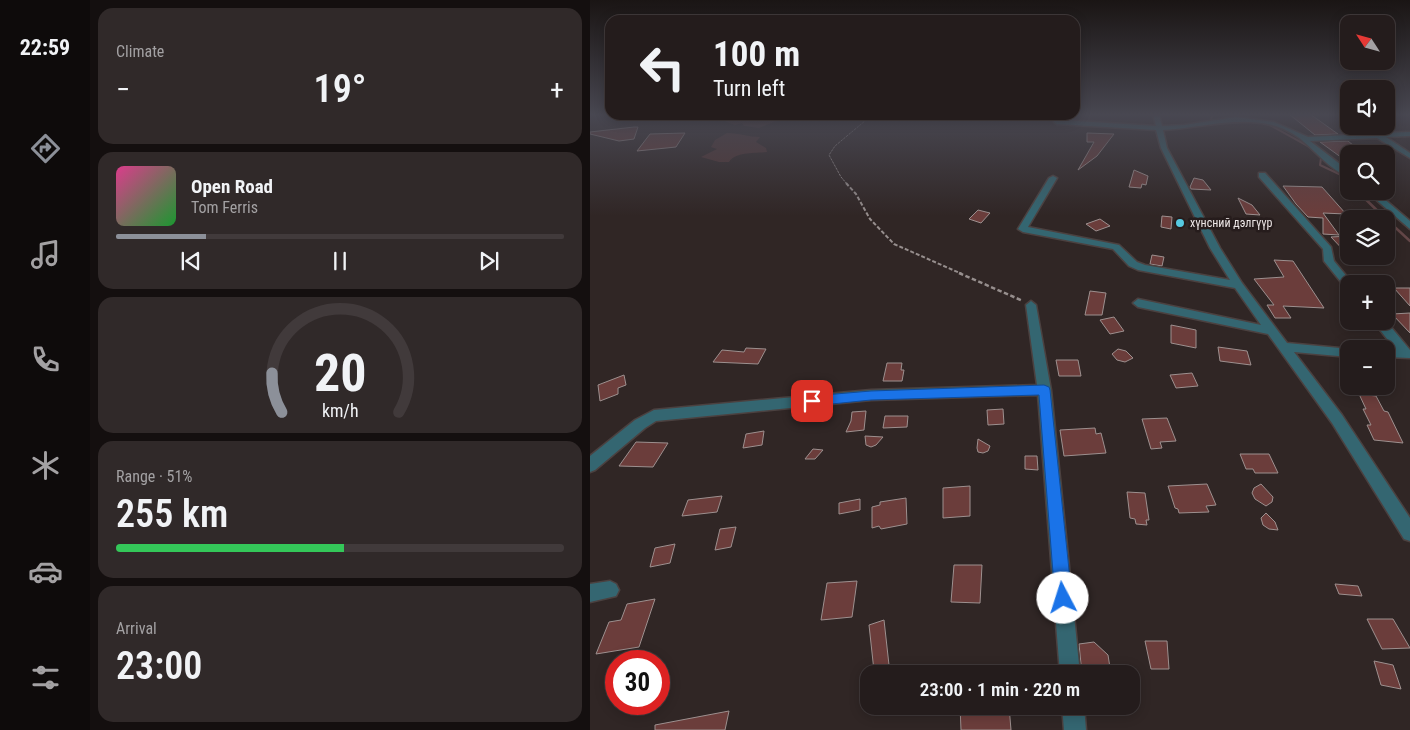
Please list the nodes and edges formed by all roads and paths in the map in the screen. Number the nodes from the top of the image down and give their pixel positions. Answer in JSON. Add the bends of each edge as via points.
{"nodes":[{"id":1,"x":834,"y":148,"type":"edge"},
{"id":2,"x":1164,"y":148,"type":"edge"},
{"id":3,"x":1315,"y":148,"type":"edge"},
{"id":4,"x":1398,"y":148,"type":"edge"},
{"id":5,"x":1410,"y":156,"type":"edge"},
{"id":6,"x":1340,"y":168,"type":"edge"},
{"id":7,"x":1262,"y":175,"type":"dead end"},
{"id":8,"x":1054,"y":178,"type":"dead end"},
{"id":9,"x":1380,"y":200,"type":"edge"},
{"id":10,"x":1410,"y":226,"type":"edge"},
{"id":11,"x":1341,"y":275,"type":"edge"},
{"id":12,"x":1238,"y":285,"type":"junction"},
{"id":13,"x":1138,"y":303,"type":"dead end"},
{"id":14,"x":1031,"y":305,"type":"joint"},
{"id":15,"x":1387,"y":330,"type":"edge"},
{"id":16,"x":1272,"y":331,"type":"junction"},
{"id":17,"x":1284,"y":347,"type":"junction"},
{"id":18,"x":1340,"y":352,"type":"edge"},
{"id":19,"x":1395,"y":353,"type":"edge"},
{"id":20,"x":1408,"y":354,"type":"edge"},
{"id":21,"x":1044,"y":390,"type":"junction"},
{"id":22,"x":590,"y":465,"type":"edge"},
{"id":23,"x":1410,"y":533,"type":"edge"},
{"id":24,"x":610,"y":590,"type":"dead end"},
{"id":25,"x":590,"y":593,"type":"edge"},
{"id":26,"x":1069,"y":665,"type":"edge"},
{"id":27,"x":1074,"y":715,"type":"edge"},
{"id":28,"x":1075,"y":730,"type":"edge"}],
"edges":[{"from":1,"to":14,"type":"path","via":[[829,155],[841,177],[856,194],[870,219],[894,244]]},
{"from":2,"to":12,"type":"street","via":[[1199,219]]},
{"from":3,"to":6,"type":"street"},
{"from":4,"to":5,"type":"street"},
{"from":7,"to":11,"type":"street","via":[[1328,249],[1329,261]]},
{"from":8,"to":12,"type":"street","via":[[1023,229],[1116,247],[1133,264],[1142,268]]},
{"from":9,"to":10,"type":"street"},
{"from":12,"to":16,"type":"street"},
{"from":13,"to":16,"type":"street"},
{"from":14,"to":21,"type":"street"},
{"from":15,"to":20,"type":"street"},
{"from":16,"to":17,"type":"street"},
{"from":17,"to":18,"type":"street"},
{"from":17,"to":23,"type":"street","via":[[1337,419]]},
{"from":19,"to":20,"type":"street"},
{"from":21,"to":22,"type":"street","via":[[871,395],[654,416]]},
{"from":21,"to":26,"type":"street"},
{"from":24,"to":25,"type":"street"},
{"from":27,"to":28,"type":"street"}]}
